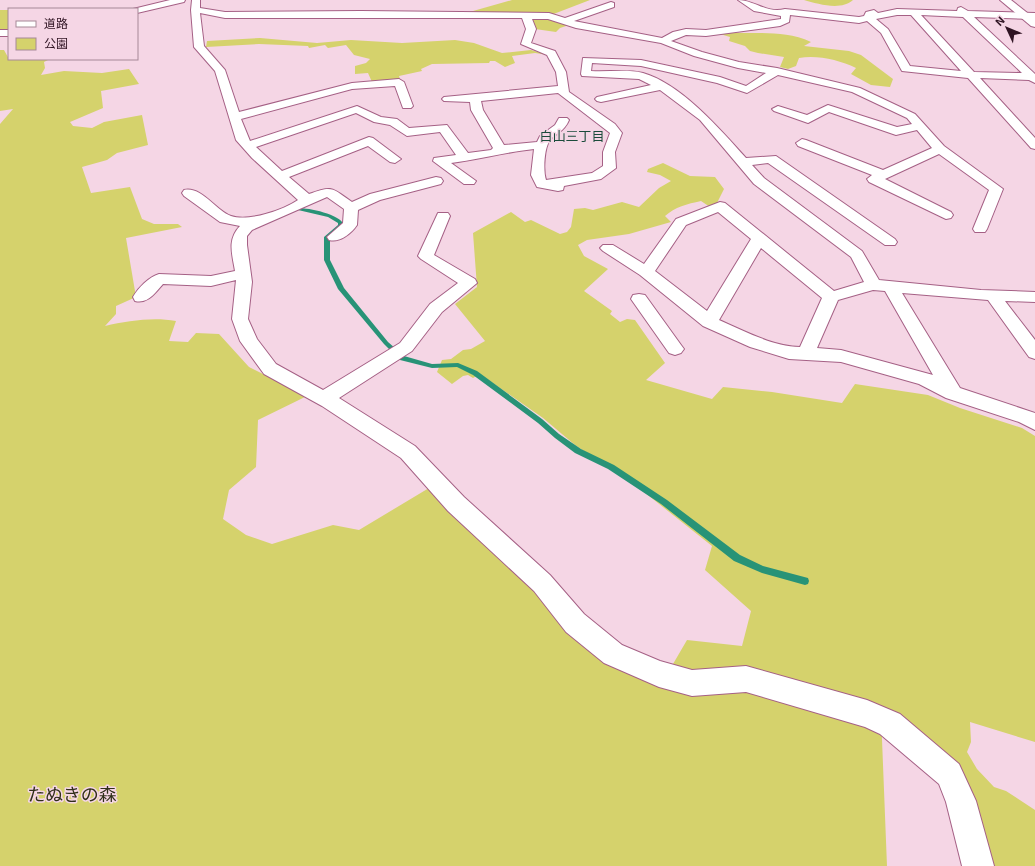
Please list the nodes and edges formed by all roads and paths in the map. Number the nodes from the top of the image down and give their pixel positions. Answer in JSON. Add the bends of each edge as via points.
{"nodes":[{"id":1,"x":742,"y":0,"type":"edge"},
{"id":2,"x":1005,"y":0,"type":"edge"},
{"id":3,"x":894,"y":1,"type":"dead end"},
{"id":4,"x":191,"y":3,"type":"edge"},
{"id":5,"x":955,"y":5,"type":"dead end"},
{"id":6,"x":470,"y":6,"type":"dead end"},
{"id":7,"x":610,"y":6,"type":"dead end"},
{"id":8,"x":138,"y":10,"type":"edge"},
{"id":9,"x":914,"y":12,"type":"junction"},
{"id":10,"x":785,"y":14,"type":"junction"},
{"id":11,"x":965,"y":14,"type":"junction"},
{"id":12,"x":454,"y":16,"type":"junction"},
{"id":13,"x":526,"y":16,"type":"junction"},
{"id":14,"x":1030,"y":16,"type":"edge"},
{"id":15,"x":868,"y":17,"type":"junction"},
{"id":16,"x":566,"y":21,"type":"junction"},
{"id":17,"x":1035,"y":24,"type":"edge"},
{"id":18,"x":663,"y":41,"type":"junction"},
{"id":19,"x":777,"y":71,"type":"junction"},
{"id":20,"x":971,"y":75,"type":"junction"},
{"id":21,"x":1034,"y":78,"type":"edge"},
{"id":22,"x":662,"y":86,"type":"junction"},
{"id":23,"x":563,"y":88,"type":"junction"},
{"id":24,"x":448,"y":99,"type":"dead end"},
{"id":25,"x":476,"y":99,"type":"junction"},
{"id":26,"x":601,"y":99,"type":"dead end"},
{"id":27,"x":407,"y":106,"type":"dead end"},
{"id":28,"x":778,"y":109,"type":"dead end"},
{"id":29,"x":234,"y":117,"type":"junction"},
{"id":30,"x":563,"y":120,"type":"dead end"},
{"id":31,"x":918,"y":126,"type":"junction"},
{"id":32,"x":802,"y":143,"type":"dead end"},
{"id":33,"x":542,"y":144,"type":"junction"},
{"id":34,"x":1035,"y":145,"type":"edge"},
{"id":35,"x":247,"y":146,"type":"junction"},
{"id":36,"x":500,"y":149,"type":"junction"},
{"id":37,"x":940,"y":149,"type":"junction"},
{"id":38,"x":464,"y":157,"type":"junction"},
{"id":39,"x":395,"y":159,"type":"dead end"},
{"id":40,"x":742,"y":162,"type":"junction"},
{"id":41,"x":883,"y":175,"type":"junction"},
{"id":42,"x":280,"y":176,"type":"junction"},
{"id":43,"x":436,"y":181,"type":"dead end"},
{"id":44,"x":469,"y":181,"type":"dead end"},
{"id":45,"x":189,"y":193,"type":"dead end"},
{"id":46,"x":307,"y":200,"type":"junction"},
{"id":47,"x":351,"y":208,"type":"junction"},
{"id":48,"x":946,"y":215,"type":"dead end"},
{"id":49,"x":443,"y":216,"type":"dead end"},
{"id":50,"x":256,"y":222,"type":"junction"},
{"id":51,"x":980,"y":229,"type":"dead end"},
{"id":52,"x":334,"y":237,"type":"dead end"},
{"id":53,"x":759,"y":239,"type":"junction"},
{"id":54,"x":890,"y":242,"type":"dead end"},
{"id":55,"x":608,"y":248,"type":"dead end"},
{"id":56,"x":646,"y":272,"type":"junction"},
{"id":57,"x":242,"y":274,"type":"junction"},
{"id":58,"x":881,"y":285,"type":"junction"},
{"id":59,"x":661,"y":286,"type":"junction"},
{"id":60,"x":993,"y":296,"type":"junction"},
{"id":61,"x":141,"y":297,"type":"dead end"},
{"id":62,"x":831,"y":297,"type":"junction"},
{"id":63,"x":1035,"y":297,"type":"edge"},
{"id":64,"x":639,"y":299,"type":"junction"},
{"id":65,"x":624,"y":307,"type":"dead end"},
{"id":66,"x":709,"y":322,"type":"junction"},
{"id":67,"x":675,"y":349,"type":"dead end"},
{"id":68,"x":1035,"y":353,"type":"edge"},
{"id":69,"x":806,"y":354,"type":"junction"},
{"id":70,"x":953,"y":393,"type":"junction"},
{"id":71,"x":325,"y":398,"type":"junction"},
{"id":72,"x":1035,"y":422,"type":"edge"},
{"id":73,"x":978,"y":866,"type":"edge"}],
"edges":[{"from":1,"to":10,"type":"street","via":[[748,6],[763,12]]},
{"from":2,"to":14,"type":"street"},
{"from":3,"to":15,"type":"street","via":[[888,10],[869,14]]},
{"from":4,"to":8,"type":"street"},
{"from":4,"to":12,"type":"street","via":[[225,15]]},
{"from":4,"to":29,"type":"street","via":[[199,47],[220,70]]},
{"from":5,"to":11,"type":"street"},
{"from":6,"to":12,"type":"street"},
{"from":7,"to":16,"type":"street"},
{"from":9,"to":11,"type":"street"},
{"from":9,"to":15,"type":"street"},
{"from":9,"to":20,"type":"street"},
{"from":10,"to":15,"type":"street","via":[[854,19]]},
{"from":10,"to":18,"type":"street","via":[[786,20],[780,23],[706,33],[686,32]]},
{"from":11,"to":14,"type":"street"},
{"from":11,"to":21,"type":"street"},
{"from":12,"to":13,"type":"street"},
{"from":13,"to":16,"type":"street","via":[[549,16]]},
{"from":13,"to":23,"type":"street","via":[[531,29],[526,44],[551,53],[561,72]]},
{"from":14,"to":17,"type":"street"},
{"from":15,"to":20,"type":"street","via":[[885,31],[906,69]]},
{"from":16,"to":18,"type":"street","via":[[584,27]]},
{"from":18,"to":19,"type":"street","via":[[698,54]]},
{"from":19,"to":22,"type":"street","via":[[747,90],[720,80],[641,62],[588,60],[586,74],[641,76]]},
{"from":19,"to":31,"type":"street","via":[[856,90],[910,116]]},
{"from":20,"to":21,"type":"street"},
{"from":20,"to":34,"type":"street"},
{"from":22,"to":26,"type":"street"},
{"from":22,"to":40,"type":"street","via":[[704,118]]},
{"from":23,"to":25,"type":"street","via":[[515,92]]},
{"from":23,"to":33,"type":"street","via":[[564,93],[616,133],[609,152],[609,168],[604,173],[585,179],[554,186],[542,184],[538,181],[537,171]]},
{"from":24,"to":25,"type":"street"},
{"from":25,"to":36,"type":"street","via":[[477,110]]},
{"from":27,"to":29,"type":"street","via":[[399,82],[352,86]]},
{"from":28,"to":31,"type":"street","via":[[808,119],[828,108],[896,131]]},
{"from":29,"to":35,"type":"street","via":[[242,140]]},
{"from":30,"to":33,"type":"street","via":[[560,127],[544,139]]},
{"from":31,"to":37,"type":"street"},
{"from":32,"to":41,"type":"street"},
{"from":33,"to":36,"type":"street"},
{"from":35,"to":38,"type":"street","via":[[356,109],[378,120],[394,122],[407,132],[443,128]]},
{"from":35,"to":42,"type":"street"},
{"from":36,"to":38,"type":"street","via":[[495,153]]},
{"from":37,"to":41,"type":"street"},
{"from":37,"to":51,"type":"street","via":[[996,189]]},
{"from":38,"to":44,"type":"street","via":[[439,161]]},
{"from":39,"to":42,"type":"street","via":[[369,141]]},
{"from":40,"to":54,"type":"street","via":[[771,159]]},
{"from":40,"to":58,"type":"street","via":[[759,181],[857,254]]},
{"from":41,"to":48,"type":"street","via":[[874,179]]},
{"from":42,"to":46,"type":"street"},
{"from":43,"to":47,"type":"street","via":[[375,197]]},
{"from":45,"to":50,"type":"street","via":[[225,219],[233,222]]},
{"from":46,"to":47,"type":"street","via":[[328,192]]},
{"from":46,"to":50,"type":"street"},
{"from":47,"to":52,"type":"street","via":[[350,225]]},
{"from":49,"to":71,"type":"street","via":[[426,256],[469,283],[436,308],[406,347]]},
{"from":50,"to":57,"type":"street","via":[[240,235]]},
{"from":53,"to":56,"type":"street","via":[[720,206],[681,222]]},
{"from":53,"to":62,"type":"street"},
{"from":53,"to":66,"type":"street"},
{"from":55,"to":56,"type":"street"},
{"from":56,"to":59,"type":"street"},
{"from":57,"to":61,"type":"street","via":[[211,281],[159,279]]},
{"from":57,"to":71,"type":"street","via":[[244,282],[240,319],[249,341],[270,369]]},
{"from":58,"to":60,"type":"street"},
{"from":58,"to":62,"type":"street"},
{"from":58,"to":70,"type":"street"},
{"from":59,"to":64,"type":"street"},
{"from":59,"to":66,"type":"street"},
{"from":60,"to":63,"type":"street"},
{"from":60,"to":68,"type":"street"},
{"from":62,"to":69,"type":"street"},
{"from":64,"to":65,"type":"street"},
{"from":64,"to":67,"type":"street"},
{"from":66,"to":69,"type":"street","via":[[756,343],[789,353]]},
{"from":69,"to":70,"type":"street","via":[[841,356],[925,379]]},
{"from":70,"to":72,"type":"street"},
{"from":71,"to":73,"type":"street","via":[[408,452],[456,504],[542,583],[575,623],[613,654],[659,674],[692,684],[746,679],[867,714],[890,724],[949,774],[961,801]]}]}
